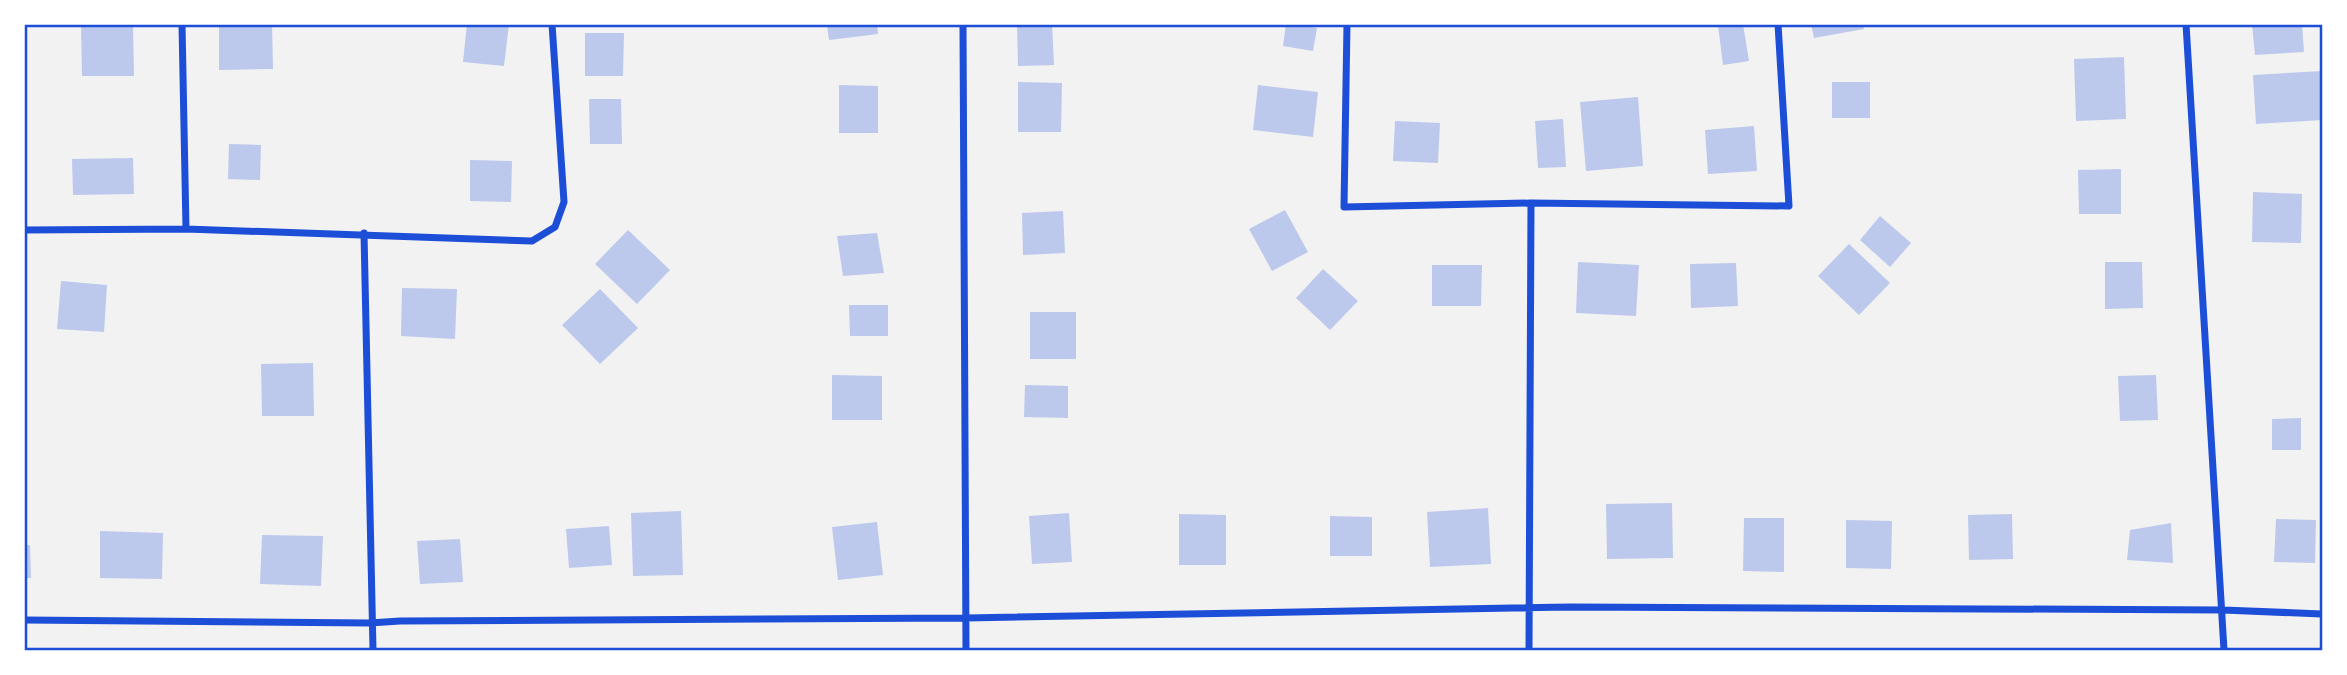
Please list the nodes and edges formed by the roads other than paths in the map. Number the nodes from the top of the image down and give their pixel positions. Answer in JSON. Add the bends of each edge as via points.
{"nodes":[{"id":1,"x":182,"y":24,"type":"edge"},
{"id":2,"x":552,"y":24,"type":"edge"},
{"id":3,"x":963,"y":24,"type":"edge"},
{"id":4,"x":1347,"y":24,"type":"edge"},
{"id":5,"x":1778,"y":24,"type":"edge"},
{"id":6,"x":2186,"y":24,"type":"edge"},
{"id":7,"x":1531,"y":203,"type":"junction"},
{"id":8,"x":186,"y":229,"type":"junction"},
{"id":9,"x":24,"y":230,"type":"edge"},
{"id":10,"x":363,"y":233,"type":"junction"},
{"id":11,"x":1528,"y":608,"type":"junction"},
{"id":12,"x":2223,"y":610,"type":"junction"},
{"id":13,"x":2322,"y":614,"type":"edge"},
{"id":14,"x":966,"y":618,"type":"junction"},
{"id":15,"x":24,"y":620,"type":"edge"},
{"id":16,"x":370,"y":623,"type":"junction"},
{"id":17,"x":373,"y":650,"type":"edge"},
{"id":18,"x":966,"y":650,"type":"edge"},
{"id":19,"x":1529,"y":650,"type":"edge"},
{"id":20,"x":2224,"y":650,"type":"edge"}],
"edges":[{"from":1,"to":8,"type":"street"},
{"from":2,"to":10,"type":"street","via":[[564,202],[555,227],[532,240]]},
{"from":3,"to":14,"type":"street"},
{"from":4,"to":7,"type":"street","via":[[1344,207]]},
{"from":5,"to":7,"type":"street","via":[[1789,206]]},
{"from":6,"to":12,"type":"street"},
{"from":7,"to":11,"type":"street"},
{"from":8,"to":9,"type":"street"},
{"from":8,"to":10,"type":"street"},
{"from":10,"to":16,"type":"street"},
{"from":11,"to":12,"type":"street"},
{"from":11,"to":14,"type":"street"},
{"from":11,"to":19,"type":"street"},
{"from":12,"to":13,"type":"street"},
{"from":12,"to":20,"type":"street"},
{"from":14,"to":16,"type":"street"},
{"from":14,"to":18,"type":"street"},
{"from":15,"to":16,"type":"street"},
{"from":16,"to":17,"type":"street"}]}
